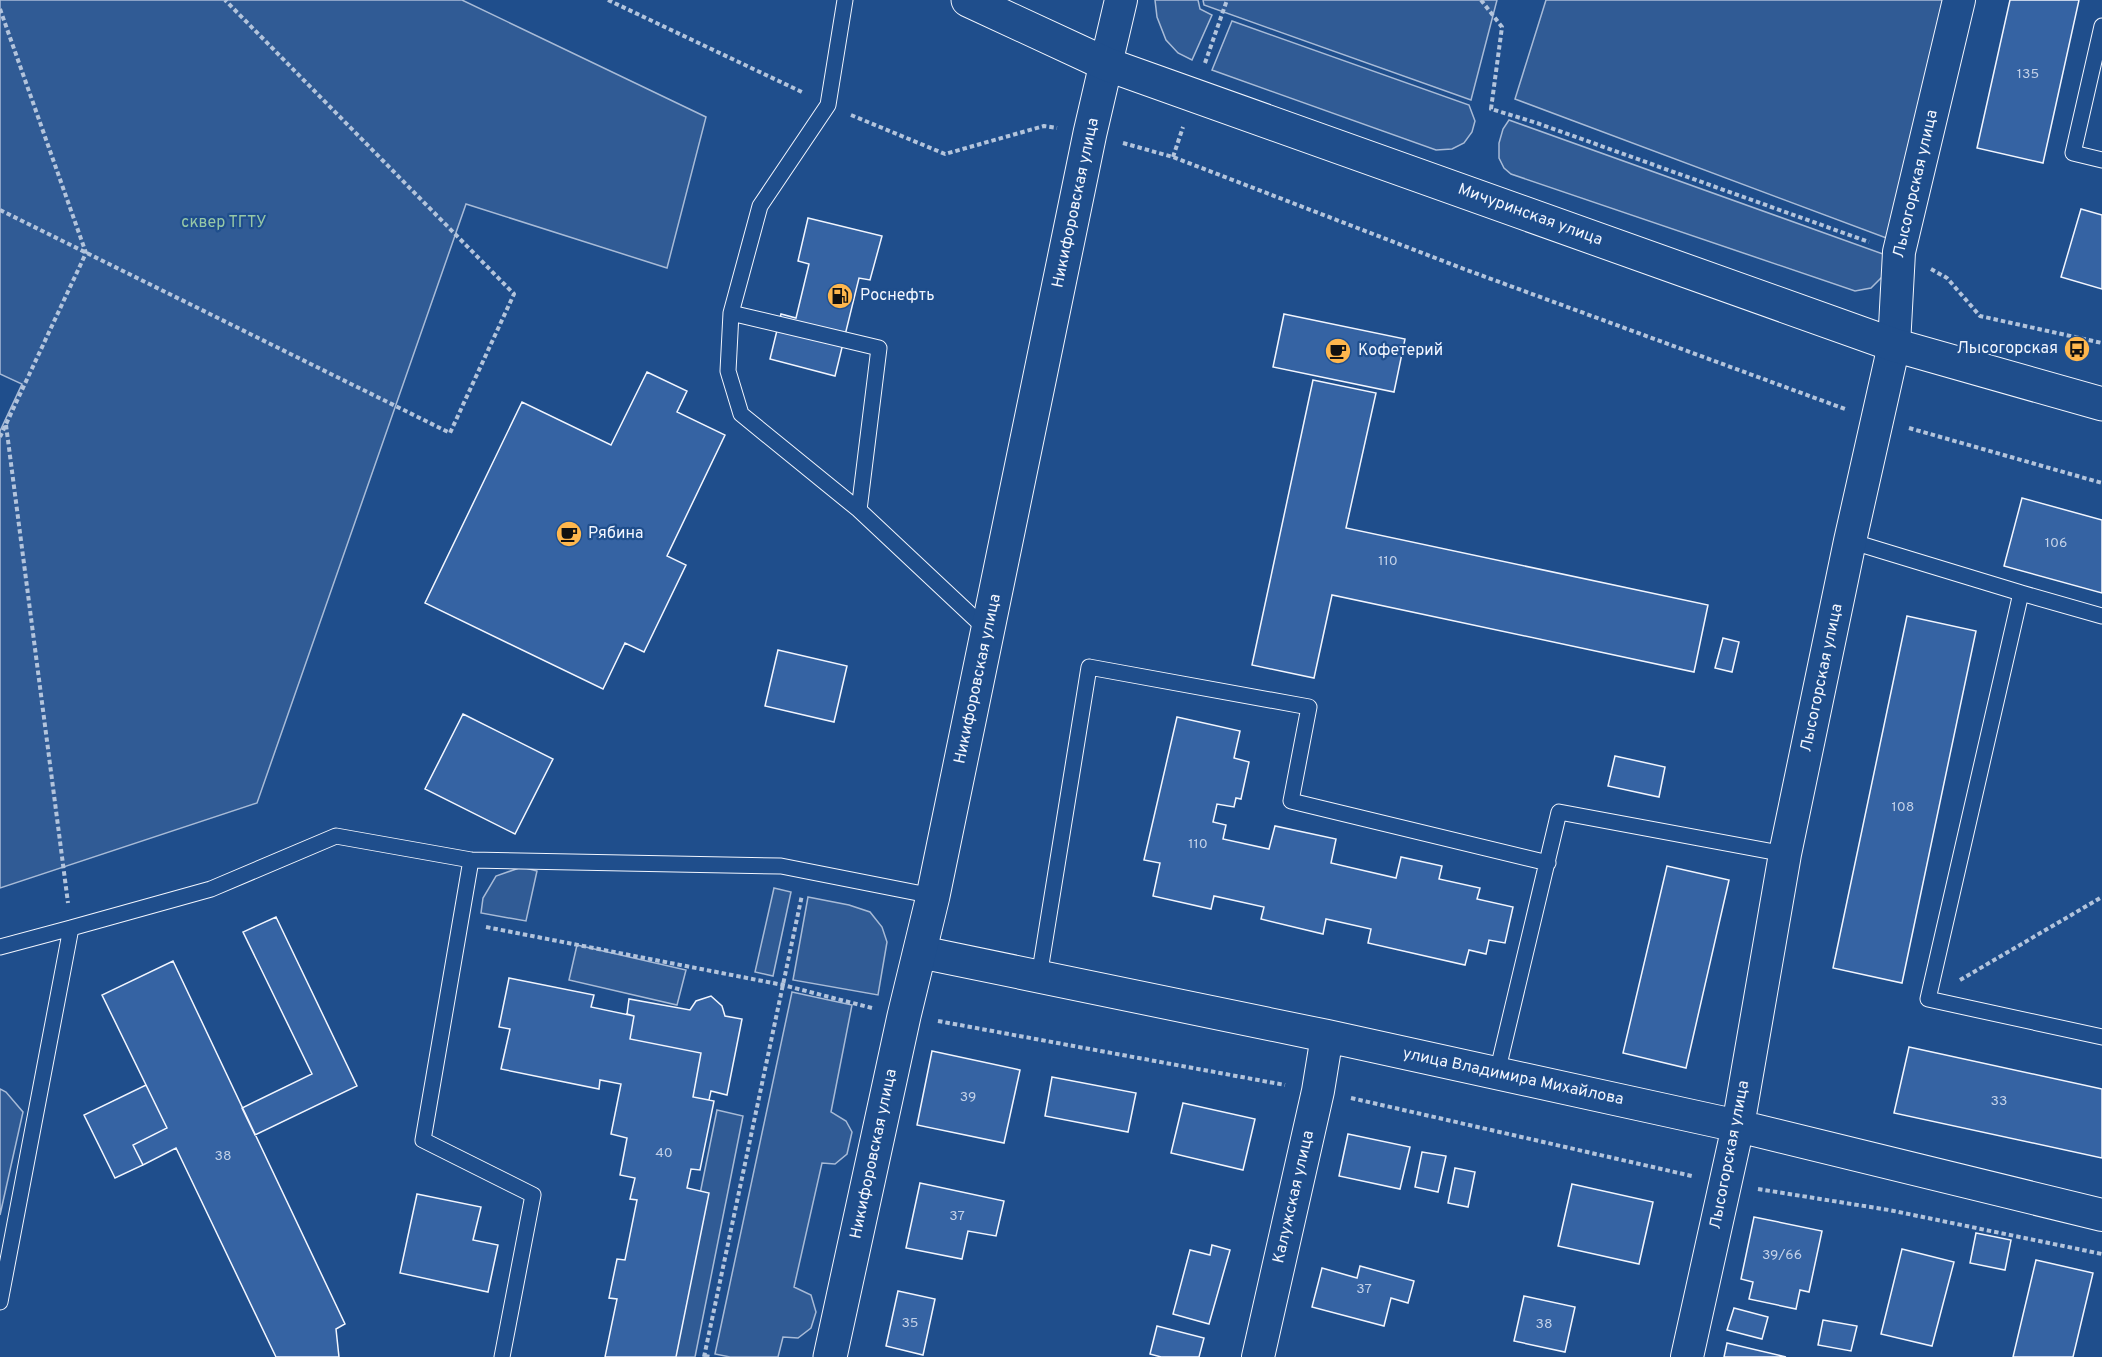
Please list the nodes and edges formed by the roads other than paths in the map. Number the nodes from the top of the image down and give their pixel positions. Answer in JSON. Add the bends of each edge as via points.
{"nodes":[{"id":1,"x":845,"y":0,"type":"edge"},
{"id":2,"x":968,"y":0,"type":"edge"},
{"id":3,"x":1121,"y":0,"type":"edge"},
{"id":4,"x":1959,"y":0,"type":"edge"},
{"id":5,"x":2102,"y":26,"type":"edge"},
{"id":6,"x":1106,"y":64,"type":"junction"},
{"id":7,"x":2102,"y":160,"type":"edge"},
{"id":8,"x":730,"y":313,"type":"junction"},
{"id":9,"x":1894,"y":345,"type":"junction"},
{"id":10,"x":2102,"y":404,"type":"edge"},
{"id":11,"x":859,"y":510,"type":"junction"},
{"id":12,"x":1850,"y":541,"type":"junction"},
{"id":13,"x":2021,"y":593,"type":"junction"},
{"id":14,"x":2102,"y":616,"type":"edge"},
{"id":15,"x":988,"y":631,"type":"junction"},
{"id":16,"x":1785,"y":854,"type":"junction"},
{"id":17,"x":471,"y":860,"type":"junction"},
{"id":18,"x":1548,"y":863,"type":"junction"},
{"id":19,"x":933,"y":896,"type":"junction"},
{"id":20,"x":71,"y":928,"type":"junction"},
{"id":21,"x":0,"y":947,"type":"edge"},
{"id":22,"x":920,"y":952,"type":"junction"},
{"id":23,"x":1039,"y":977,"type":"junction"},
{"id":24,"x":1327,"y":1036,"type":"junction"},
{"id":25,"x":2102,"y":1037,"type":"edge"},
{"id":26,"x":1497,"y":1073,"type":"junction"},
{"id":27,"x":1738,"y":1126,"type":"junction"},
{"id":28,"x":2102,"y":1215,"type":"edge"},
{"id":29,"x":0,"y":1302,"type":"edge"},
{"id":30,"x":502,"y":1357,"type":"edge"},
{"id":31,"x":830,"y":1357,"type":"edge"},
{"id":32,"x":1258,"y":1357,"type":"edge"},
{"id":33,"x":1687,"y":1357,"type":"edge"}],
"edges":[{"from":1,"to":8,"type":"lane","via":[[828,105],[760,206]]},
{"from":2,"to":6,"type":"main road","name":"Мичуринская улица"},
{"from":3,"to":6,"type":"street","name":"Никифоровская улица"},
{"from":4,"to":9,"type":"street","name":"Лысогорская улица","via":[[1899,252]]},
{"from":5,"to":7,"type":"lane","via":[[2073,153]]},
{"from":6,"to":9,"type":"main road","name":"Мичуринская улица"},
{"from":6,"to":15,"type":"main road","name":"Никифоровская улица"},
{"from":8,"to":11,"type":"lane","via":[[728,371],[741,414]]},
{"from":8,"to":11,"type":"lane","via":[[879,348]]},
{"from":9,"to":10,"type":"main road","name":"Мичуринская улица"},
{"from":9,"to":12,"type":"street","name":"Лысогорская улица"},
{"from":11,"to":15,"type":"lane"},
{"from":12,"to":13,"type":"lane"},
{"from":12,"to":16,"type":"street","name":"Лысогорская улица"},
{"from":13,"to":14,"type":"lane"},
{"from":13,"to":25,"type":"lane","via":[[1928,999]]},
{"from":15,"to":19,"type":"main road","name":"Никифоровская улица"},
{"from":16,"to":18,"type":"lane","via":[[1559,812]]},
{"from":16,"to":27,"type":"street","name":"Лысогорская улица"},
{"from":17,"to":19,"type":"lane","via":[[781,866]]},
{"from":17,"to":20,"type":"lane","via":[[336,836],[211,889]]},
{"from":17,"to":30,"type":"lane","via":[[423,1140],[533,1195]]},
{"from":18,"to":23,"type":"lane","via":[[1291,801],[1309,707],[1089,667]]},
{"from":18,"to":26,"type":"lane"},
{"from":19,"to":22,"type":"main road","name":"Никифоровская улица"},
{"from":20,"to":21,"type":"lane"},
{"from":20,"to":29,"type":"lane"},
{"from":22,"to":23,"type":"street","name":"улица Владимира Михайлова"},
{"from":22,"to":31,"type":"main road","name":"Никифоровская улица"},
{"from":23,"to":24,"type":"street","name":"улица Владимира Михайлова"},
{"from":24,"to":26,"type":"street","name":"улица Владимира Михайлова"},
{"from":24,"to":32,"type":"street","name":"Калужская улица"},
{"from":26,"to":27,"type":"street","name":"улица Владимира Михайлова"},
{"from":27,"to":28,"type":"street","name":"улица Владимира Михайлова"},
{"from":27,"to":33,"type":"street","name":"Лысогорская улица"}]}
